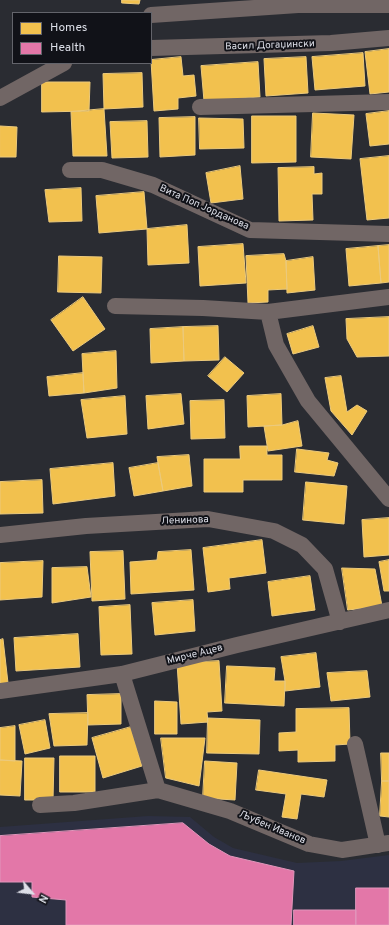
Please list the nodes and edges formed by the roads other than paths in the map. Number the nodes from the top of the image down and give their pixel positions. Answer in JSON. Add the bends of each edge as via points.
{"nodes":[{"id":1,"x":389,"y":5,"type":"edge"},
{"id":2,"x":152,"y":14,"type":"edge"},
{"id":3,"x":389,"y":38,"type":"edge"},
{"id":4,"x":152,"y":48,"type":"edge"},
{"id":5,"x":62,"y":64,"type":"edge"},
{"id":6,"x":0,"y":98,"type":"edge"},
{"id":7,"x":389,"y":102,"type":"edge"},
{"id":8,"x":200,"y":107,"type":"dead end"},
{"id":9,"x":70,"y":170,"type":"dead end"},
{"id":10,"x":389,"y":234,"type":"edge"},
{"id":11,"x":389,"y":297,"type":"edge"},
{"id":12,"x":115,"y":306,"type":"dead end"},
{"id":13,"x":268,"y":312,"type":"junction"},
{"id":14,"x":389,"y":499,"type":"edge"},
{"id":15,"x":0,"y":535,"type":"edge"},
{"id":16,"x":389,"y":610,"type":"edge"},
{"id":17,"x":340,"y":622,"type":"junction"},
{"id":18,"x":122,"y":674,"type":"junction"},
{"id":19,"x":0,"y":691,"type":"edge"},
{"id":20,"x":355,"y":744,"type":"dead end"},
{"id":21,"x":158,"y":790,"type":"junction"},
{"id":22,"x":40,"y":805,"type":"dead end"},
{"id":23,"x":384,"y":844,"type":"edge"}],
"edges":[{"from":1,"to":2,"type":"street","via":[[298,5]]},
{"from":3,"to":4,"type":"street","name":"Васил Догаџински","via":[[324,44]]},
{"from":5,"to":6,"type":"street"},
{"from":7,"to":8,"type":"street"},
{"from":9,"to":10,"type":"street","name":"Вита Поп Јорданова","via":[[102,170],[153,185],[250,230]]},
{"from":11,"to":13,"type":"street"},
{"from":12,"to":13,"type":"street"},
{"from":13,"to":14,"type":"street","via":[[276,345],[308,401]]},
{"from":15,"to":17,"type":"street","name":"Ленинова","via":[[86,526],[208,519],[274,530],[302,545],[325,569]]},
{"from":16,"to":17,"type":"street","name":"Мирче Ацев"},
{"from":17,"to":18,"type":"street","name":"Мирче Ацев"},
{"from":18,"to":19,"type":"street","name":"Мирче Ацев"},
{"from":18,"to":21,"type":"street"},
{"from":20,"to":23,"type":"street"},
{"from":21,"to":22,"type":"street","name":"Љубен Иванов","via":[[74,803]]},
{"from":21,"to":23,"type":"street","name":"Љубен Иванов","via":[[230,811],[309,844],[342,850]]}]}
